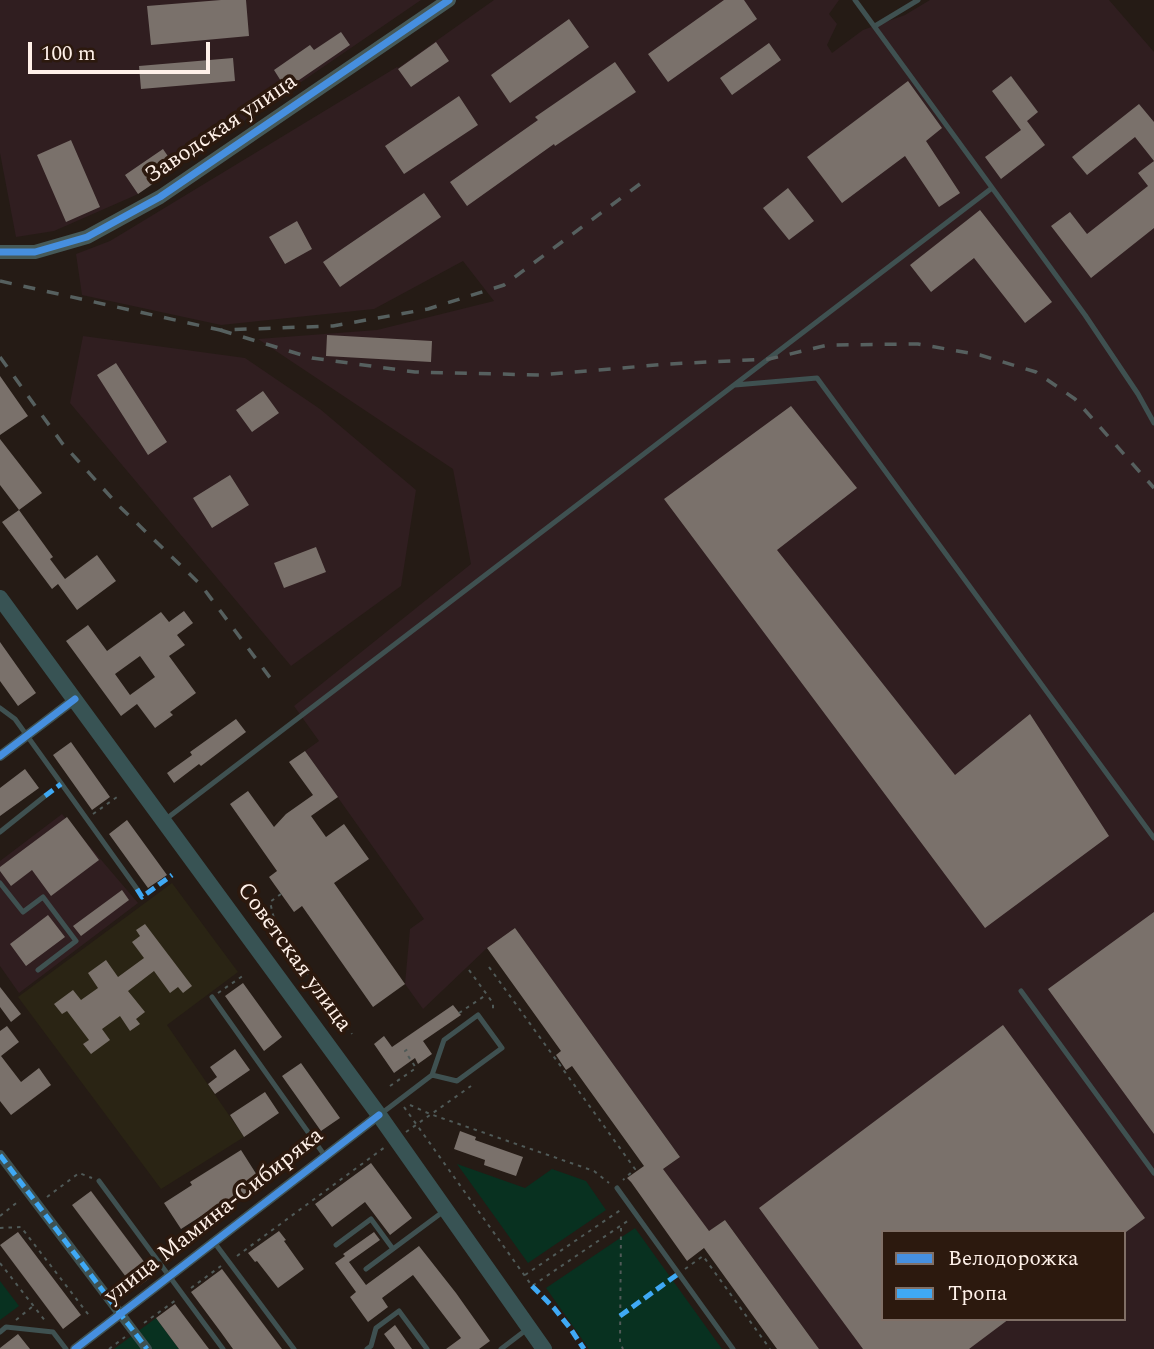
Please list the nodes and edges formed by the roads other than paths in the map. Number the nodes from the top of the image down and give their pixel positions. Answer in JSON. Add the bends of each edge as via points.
{"nodes":[{"id":1,"x":449,"y":0,"type":"edge"},
{"id":2,"x":855,"y":0,"type":"edge"},
{"id":3,"x":918,"y":0,"type":"edge"},
{"id":4,"x":875,"y":26,"type":"junction"},
{"id":5,"x":992,"y":188,"type":"junction"},
{"id":6,"x":0,"y":252,"type":"edge"},
{"id":7,"x":736,"y":385,"type":"junction"},
{"id":8,"x":1154,"y":423,"type":"edge"},
{"id":9,"x":0,"y":598,"type":"edge"},
{"id":10,"x":75,"y":699,"type":"junction"},
{"id":11,"x":0,"y":708,"type":"edge"},
{"id":12,"x":27,"y":736,"type":"junction"},
{"id":13,"x":0,"y":756,"type":"edge"},
{"id":14,"x":46,"y":796,"type":"dead end"},
{"id":15,"x":164,"y":821,"type":"junction"},
{"id":16,"x":0,"y":832,"type":"edge"},
{"id":17,"x":1154,"y":838,"type":"edge"},
{"id":18,"x":0,"y":883,"type":"edge"},
{"id":19,"x":137,"y":890,"type":"dead end"},
{"id":20,"x":38,"y":970,"type":"dead end"},
{"id":21,"x":1021,"y":991,"type":"dead end"},
{"id":22,"x":212,"y":998,"type":"road end"},
{"id":23,"x":432,"y":1075,"type":"junction"},
{"id":24,"x":379,"y":1115,"type":"junction"},
{"id":25,"x":0,"y":1155,"type":"edge"},
{"id":26,"x":325,"y":1156,"type":"junction"},
{"id":27,"x":1154,"y":1173,"type":"edge"},
{"id":28,"x":99,"y":1181,"type":"road end"},
{"id":29,"x":617,"y":1188,"type":"road end"},
{"id":30,"x":446,"y":1210,"type":"junction"},
{"id":31,"x":214,"y":1241,"type":"junction"},
{"id":32,"x":336,"y":1245,"type":"dead end"},
{"id":33,"x":393,"y":1249,"type":"junction"},
{"id":34,"x":366,"y":1269,"type":"dead end"},
{"id":35,"x":169,"y":1276,"type":"junction"},
{"id":36,"x":120,"y":1314,"type":"junction"},
{"id":37,"x":530,"y":1328,"type":"junction"},
{"id":38,"x":3,"y":1330,"type":"edge"},
{"id":39,"x":66,"y":1349,"type":"edge"},
{"id":40,"x":75,"y":1349,"type":"edge"},
{"id":41,"x":147,"y":1349,"type":"edge"},
{"id":42,"x":223,"y":1349,"type":"edge"},
{"id":43,"x":294,"y":1349,"type":"edge"},
{"id":44,"x":367,"y":1349,"type":"edge"},
{"id":45,"x":427,"y":1349,"type":"edge"},
{"id":46,"x":501,"y":1349,"type":"edge"},
{"id":47,"x":544,"y":1349,"type":"edge"},
{"id":48,"x":733,"y":1349,"type":"edge"}],
"edges":[{"from":1,"to":6,"type":"street","name":"Заводская улица","via":[[160,197],[87,237],[35,251]]},
{"from":2,"to":4,"type":"lane"},
{"from":3,"to":4,"type":"lane"},
{"from":4,"to":5,"type":"lane"},
{"from":5,"to":7,"type":"lane"},
{"from":5,"to":8,"type":"lane","via":[[1085,315]]},
{"from":7,"to":15,"type":"lane"},
{"from":7,"to":17,"type":"lane","via":[[817,378]]},
{"from":9,"to":10,"type":"main road","name":"Советская улица"},
{"from":10,"to":12,"type":"street"},
{"from":10,"to":15,"type":"main road","name":"Советская улица"},
{"from":11,"to":12,"type":"lane"},
{"from":12,"to":13,"type":"street"},
{"from":12,"to":19,"type":"lane"},
{"from":14,"to":16,"type":"lane"},
{"from":15,"to":24,"type":"main road","name":"Советская улица"},
{"from":18,"to":20,"type":"lane","via":[[23,912],[43,897],[76,941]]},
{"from":21,"to":27,"type":"lane"},
{"from":22,"to":26,"type":"lane"},
{"from":23,"to":23,"type":"lane","via":[[457,1081],[502,1048],[478,1015],[444,1040]]},
{"from":23,"to":24,"type":"lane"},
{"from":24,"to":26,"type":"street","name":"улица Мамина-Сибиряка"},
{"from":24,"to":30,"type":"main road","name":"Советская улица"},
{"from":25,"to":36,"type":"street"},
{"from":26,"to":31,"type":"street","name":"улица Мамина-Сибиряка"},
{"from":28,"to":35,"type":"lane"},
{"from":29,"to":48,"type":"lane"},
{"from":30,"to":33,"type":"lane"},
{"from":30,"to":37,"type":"main road","name":"Советская улица"},
{"from":31,"to":35,"type":"street","name":"улица Мамина-Сибиряка"},
{"from":31,"to":43,"type":"lane"},
{"from":32,"to":33,"type":"lane","via":[[371,1219]]},
{"from":33,"to":34,"type":"lane"},
{"from":35,"to":36,"type":"street","name":"улица Мамина-Сибиряка"},
{"from":35,"to":42,"type":"lane"},
{"from":36,"to":40,"type":"street","name":"улица Мамина-Сибиряка"},
{"from":36,"to":41,"type":"street"},
{"from":37,"to":46,"type":"lane"},
{"from":37,"to":47,"type":"main road","name":"Советская улица"},
{"from":38,"to":39,"type":"lane","via":[[53,1332]]},
{"from":44,"to":45,"type":"lane","via":[[376,1328],[399,1311]]}]}
